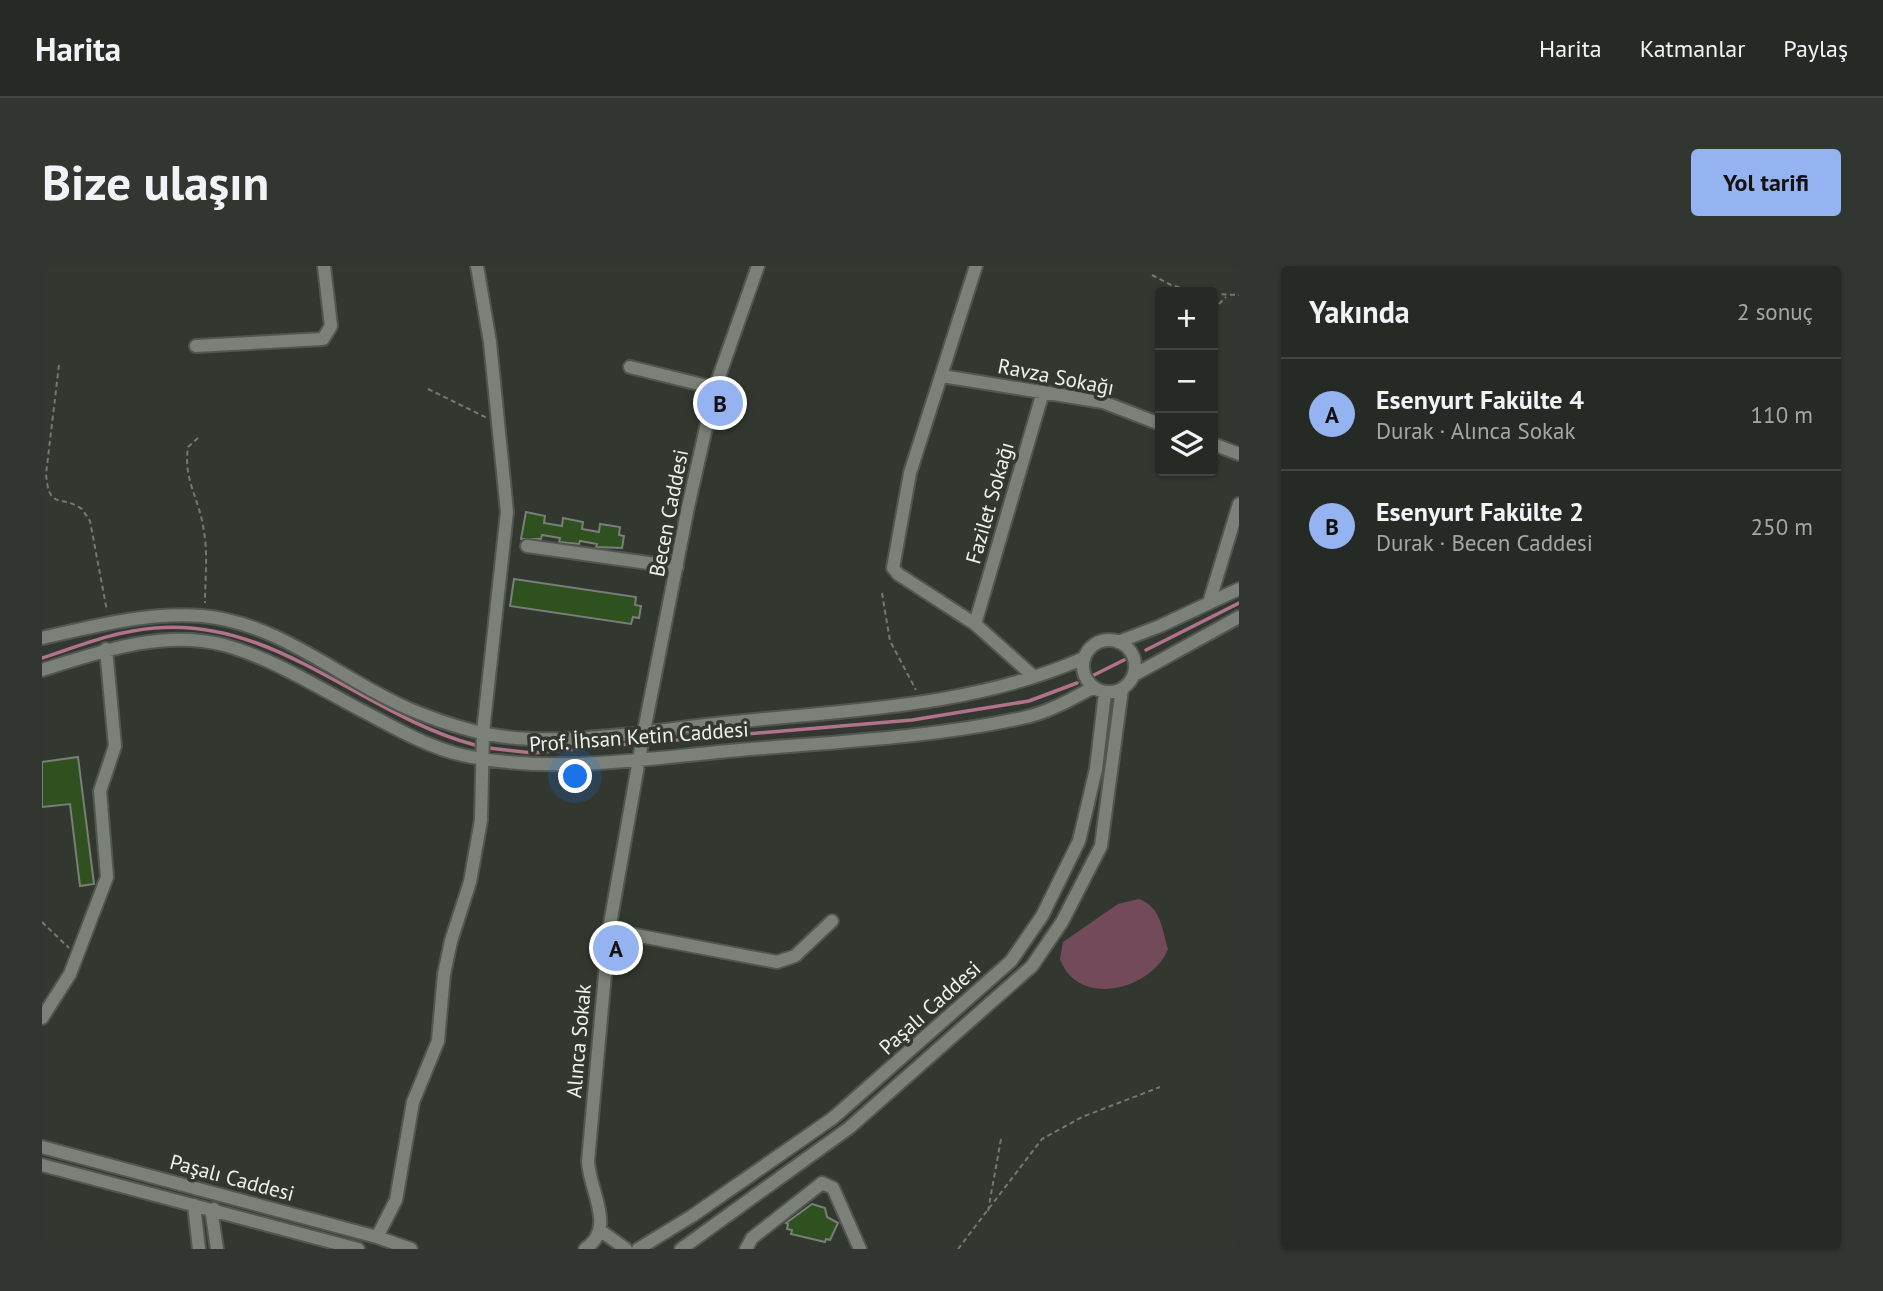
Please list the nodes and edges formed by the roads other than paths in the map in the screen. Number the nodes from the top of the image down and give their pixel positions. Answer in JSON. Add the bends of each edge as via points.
{"nodes":[{"id":1,"x":324,"y":266,"type":"edge"},
{"id":2,"x":477,"y":266,"type":"edge"},
{"id":3,"x":758,"y":266,"type":"edge"},
{"id":4,"x":976,"y":266,"type":"edge"},
{"id":5,"x":196,"y":346,"type":"dead end"},
{"id":6,"x":630,"y":367,"type":"dead end"},
{"id":7,"x":942,"y":376,"type":"junction"},
{"id":8,"x":715,"y":388,"type":"junction"},
{"id":9,"x":1043,"y":393,"type":"junction"},
{"id":10,"x":1155,"y":422,"type":"edge"},
{"id":11,"x":1218,"y":446,"type":"edge"},
{"id":12,"x":1239,"y":454,"type":"edge"},
{"id":13,"x":1239,"y":505,"type":"edge"},
{"id":14,"x":527,"y":546,"type":"dead end"},
{"id":15,"x":677,"y":567,"type":"junction"},
{"id":16,"x":1239,"y":589,"type":"edge"},
{"id":17,"x":1209,"y":603,"type":"junction"},
{"id":18,"x":1239,"y":617,"type":"edge"},
{"id":19,"x":975,"y":624,"type":"junction"},
{"id":20,"x":42,"y":638,"type":"edge"},
{"id":21,"x":1118,"y":642,"type":"junction"},
{"id":22,"x":106,"y":649,"type":"junction"},
{"id":23,"x":1084,"y":658,"type":"junction"},
{"id":24,"x":42,"y":670,"type":"edge"},
{"id":25,"x":1134,"y":675,"type":"junction"},
{"id":26,"x":1033,"y":676,"type":"junction"},
{"id":27,"x":1092,"y":688,"type":"junction"},
{"id":28,"x":1122,"y":689,"type":"junction"},
{"id":29,"x":1105,"y":693,"type":"junction"},
{"id":30,"x":483,"y":732,"type":"junction"},
{"id":31,"x":644,"y":732,"type":"junction"},
{"id":32,"x":482,"y":758,"type":"junction"},
{"id":33,"x":641,"y":758,"type":"junction"},
{"id":34,"x":832,"y":921,"type":"dead end"},
{"id":35,"x":609,"y":930,"type":"junction"},
{"id":36,"x":42,"y":1018,"type":"edge"},
{"id":37,"x":42,"y":1147,"type":"edge"},
{"id":38,"x":42,"y":1165,"type":"edge"},
{"id":39,"x":194,"y":1205,"type":"junction"},
{"id":40,"x":214,"y":1209,"type":"junction"},
{"id":41,"x":601,"y":1231,"type":"junction"},
{"id":42,"x":377,"y":1237,"type":"junction"},
{"id":43,"x":199,"y":1249,"type":"edge"},
{"id":44,"x":217,"y":1249,"type":"edge"},
{"id":45,"x":358,"y":1249,"type":"edge"},
{"id":46,"x":411,"y":1249,"type":"edge"},
{"id":47,"x":585,"y":1249,"type":"edge"},
{"id":48,"x":626,"y":1249,"type":"edge"},
{"id":49,"x":638,"y":1249,"type":"edge"},
{"id":50,"x":681,"y":1249,"type":"edge"},
{"id":51,"x":746,"y":1249,"type":"edge"},
{"id":52,"x":860,"y":1249,"type":"edge"}],
"edges":[{"from":1,"to":5,"type":"street","via":[[331,326],[323,339]]},
{"from":2,"to":30,"type":"street","via":[[490,342],[507,512]]},
{"from":3,"to":8,"type":"street","name":"Becen Caddesi"},
{"from":4,"to":7,"type":"street"},
{"from":6,"to":8,"type":"street"},
{"from":7,"to":9,"type":"street","name":"Ravza Sokağı"},
{"from":7,"to":19,"type":"street","via":[[910,473],[893,564],[898,574]]},
{"from":8,"to":15,"type":"street","name":"Becen Caddesi"},
{"from":9,"to":10,"type":"street","name":"Ravza Sokağı","via":[[1103,402]]},
{"from":9,"to":19,"type":"street","name":"Fazilet Sokağı"},
{"from":11,"to":12,"type":"street"},
{"from":13,"to":17,"type":"street"},
{"from":14,"to":15,"type":"street"},
{"from":15,"to":31,"type":"street","name":"Becen Caddesi"},
{"from":16,"to":17,"type":"street"},
{"from":17,"to":21,"type":"street"},
{"from":18,"to":25,"type":"street"},
{"from":19,"to":26,"type":"street"},
{"from":20,"to":30,"type":"street","name":"Prof. İhsan Ketin Caddesi","via":[[109,622],[204,616],[285,641],[412,711]]},
{"from":21,"to":23,"type":"street","via":[[1098,643]]},
{"from":21,"to":25,"type":"street","via":[[1134,653]]},
{"from":22,"to":24,"type":"street","name":"Prof. İhsan Ketin Caddesi"},
{"from":22,"to":32,"type":"street","name":"Prof. İhsan Ketin Caddesi","via":[[164,640],[222,644],[276,665],[399,730],[459,755]]},
{"from":22,"to":36,"type":"street","via":[[115,746],[100,791],[107,877],[71,974]]},
{"from":23,"to":26,"type":"street","name":"Prof. İhsan Ketin Caddesi"},
{"from":23,"to":27,"type":"street","via":[[1086,681]]},
{"from":25,"to":28,"type":"street"},
{"from":26,"to":31,"type":"street","name":"Prof. İhsan Ketin Caddesi","via":[[882,710]]},
{"from":27,"to":29,"type":"street"},
{"from":27,"to":33,"type":"street","name":"Prof. İhsan Ketin Caddesi","via":[[1025,718],[936,733]]},
{"from":28,"to":29,"type":"street"},
{"from":28,"to":50,"type":"street","name":"Paşalı Caddesi","via":[[1101,846],[1062,922],[1032,967],[849,1128]]},
{"from":29,"to":49,"type":"street","name":"Paşalı Caddesi","via":[[1096,769],[1079,841],[1042,916],[1011,961],[833,1118]]},
{"from":30,"to":31,"type":"street","name":"Prof. İhsan Ketin Caddesi","via":[[540,739]]},
{"from":30,"to":32,"type":"street"},
{"from":31,"to":33,"type":"street","name":"Becen Caddesi"},
{"from":32,"to":33,"type":"street","name":"Prof. İhsan Ketin Caddesi","via":[[519,765]]},
{"from":32,"to":42,"type":"street","via":[[481,820],[470,882],[446,963],[438,1041],[412,1102],[396,1200]]},
{"from":33,"to":35,"type":"street","name":"Alınca Sokak"},
{"from":34,"to":35,"type":"street","via":[[795,956],[777,961]]},
{"from":35,"to":41,"type":"street","name":"Alınca Sokak","via":[[588,1161]]},
{"from":37,"to":42,"type":"street","name":"Paşalı Caddesi"},
{"from":38,"to":39,"type":"street","name":"Paşalı Caddesi"},
{"from":39,"to":40,"type":"street","name":"Paşalı Caddesi"},
{"from":39,"to":43,"type":"street"},
{"from":40,"to":44,"type":"street"},
{"from":40,"to":45,"type":"street","name":"Paşalı Caddesi"},
{"from":41,"to":47,"type":"street"},
{"from":41,"to":48,"type":"street"},
{"from":42,"to":46,"type":"street","name":"Paşalı Caddesi"},
{"from":51,"to":52,"type":"street","via":[[752,1238],[821,1182],[834,1188]]}]}
